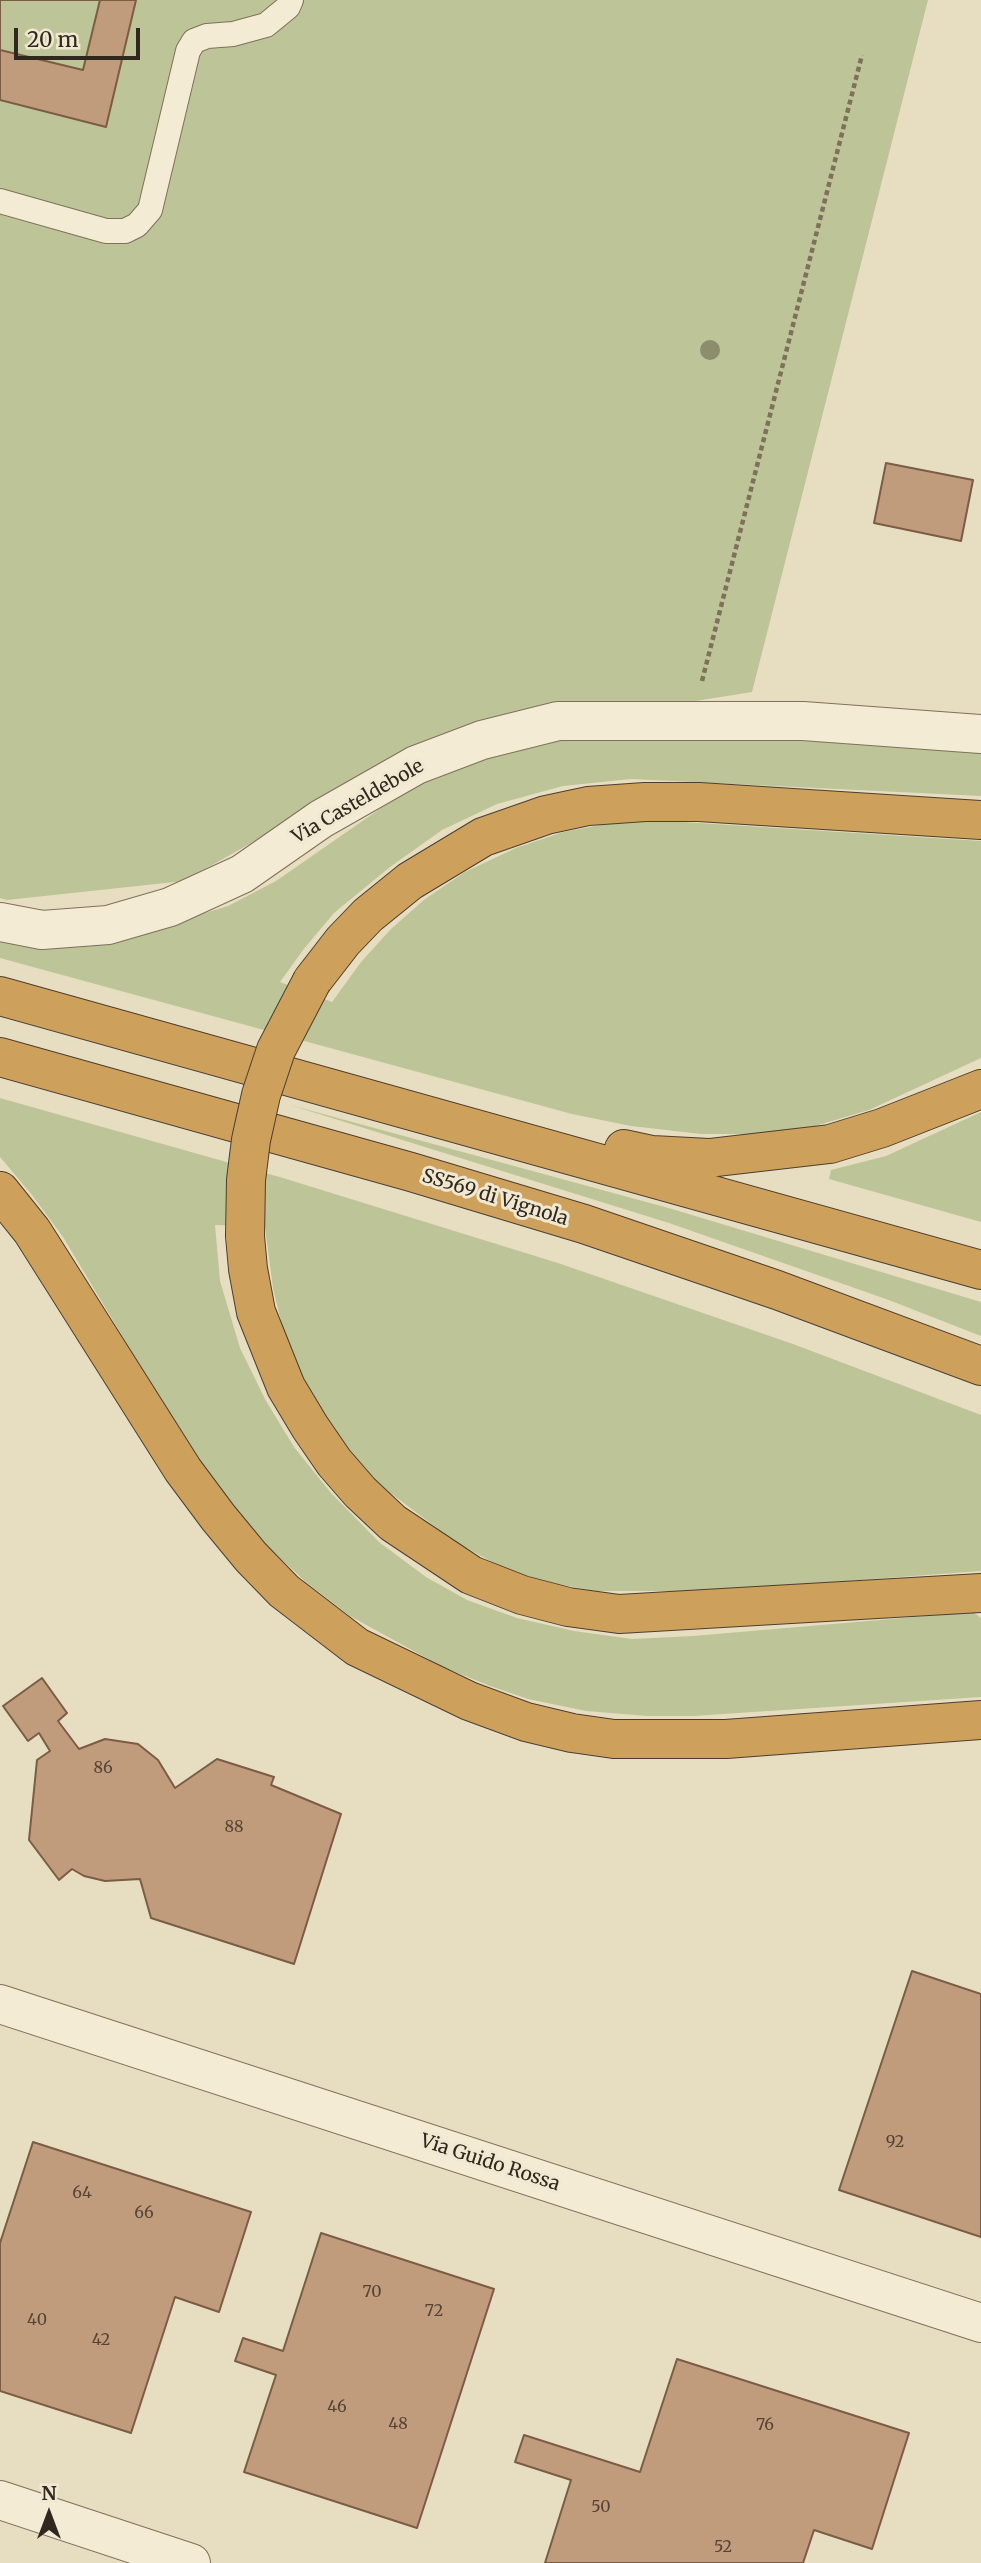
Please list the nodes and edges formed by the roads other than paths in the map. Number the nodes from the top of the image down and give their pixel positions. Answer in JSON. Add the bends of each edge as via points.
{"nodes":[{"id":1,"x":291,"y":0,"type":"edge"},
{"id":2,"x":0,"y":201,"type":"edge"},
{"id":3,"x":981,"y":734,"type":"edge"},
{"id":4,"x":981,"y":820,"type":"edge"},
{"id":5,"x":0,"y":922,"type":"edge"},
{"id":6,"x":0,"y":996,"type":"edge"},
{"id":7,"x":0,"y":1058,"type":"edge"},
{"id":8,"x":981,"y":1089,"type":"edge"},
{"id":9,"x":365,"y":1097,"type":"junction"},
{"id":10,"x":0,"y":1191,"type":"edge"},
{"id":11,"x":981,"y":1270,"type":"edge"},
{"id":12,"x":981,"y":1366,"type":"edge"},
{"id":13,"x":981,"y":1593,"type":"edge"},
{"id":14,"x":981,"y":1720,"type":"edge"},
{"id":15,"x":0,"y":2004,"type":"edge"},
{"id":16,"x":981,"y":2323,"type":"edge"},
{"id":17,"x":0,"y":2500,"type":"edge"},
{"id":18,"x":191,"y":2563,"type":"edge"}],
"edges":[{"from":1,"to":2,"type":"lane","via":[[265,25],[194,41],[150,210],[136,225],[125,231],[106,230]]},
{"from":3,"to":5,"type":"street","name":"Via Casteldebole","via":[[803,721],[558,721],[482,740],[416,765],[321,819],[242,874],[170,907],[108,925],[42,930]]},
{"from":4,"to":13,"type":"highway","bridge":true,"via":[[645,802],[546,815],[483,837],[410,881],[369,915],[312,981],[276,1049],[261,1095],[246,1180],[244,1236],[256,1312],[286,1387],[310,1427],[334,1462],[376,1508],[471,1575],[522,1595],[619,1614]]},
{"from":6,"to":9,"type":"highway"},
{"from":7,"to":12,"type":"highway","name":"SS569 di Vignola","via":[[584,1224]]},
{"from":8,"to":9,"type":"highway","via":[[830,1144],[709,1158],[652,1155]]},
{"from":9,"to":11,"type":"highway"},
{"from":10,"to":14,"type":"highway","via":[[32,1231],[183,1470],[218,1517],[284,1591],[358,1647],[514,1718],[614,1739],[726,1739]]},
{"from":15,"to":16,"type":"street","name":"Via Guido Rossa"},
{"from":17,"to":18,"type":"street"}]}
